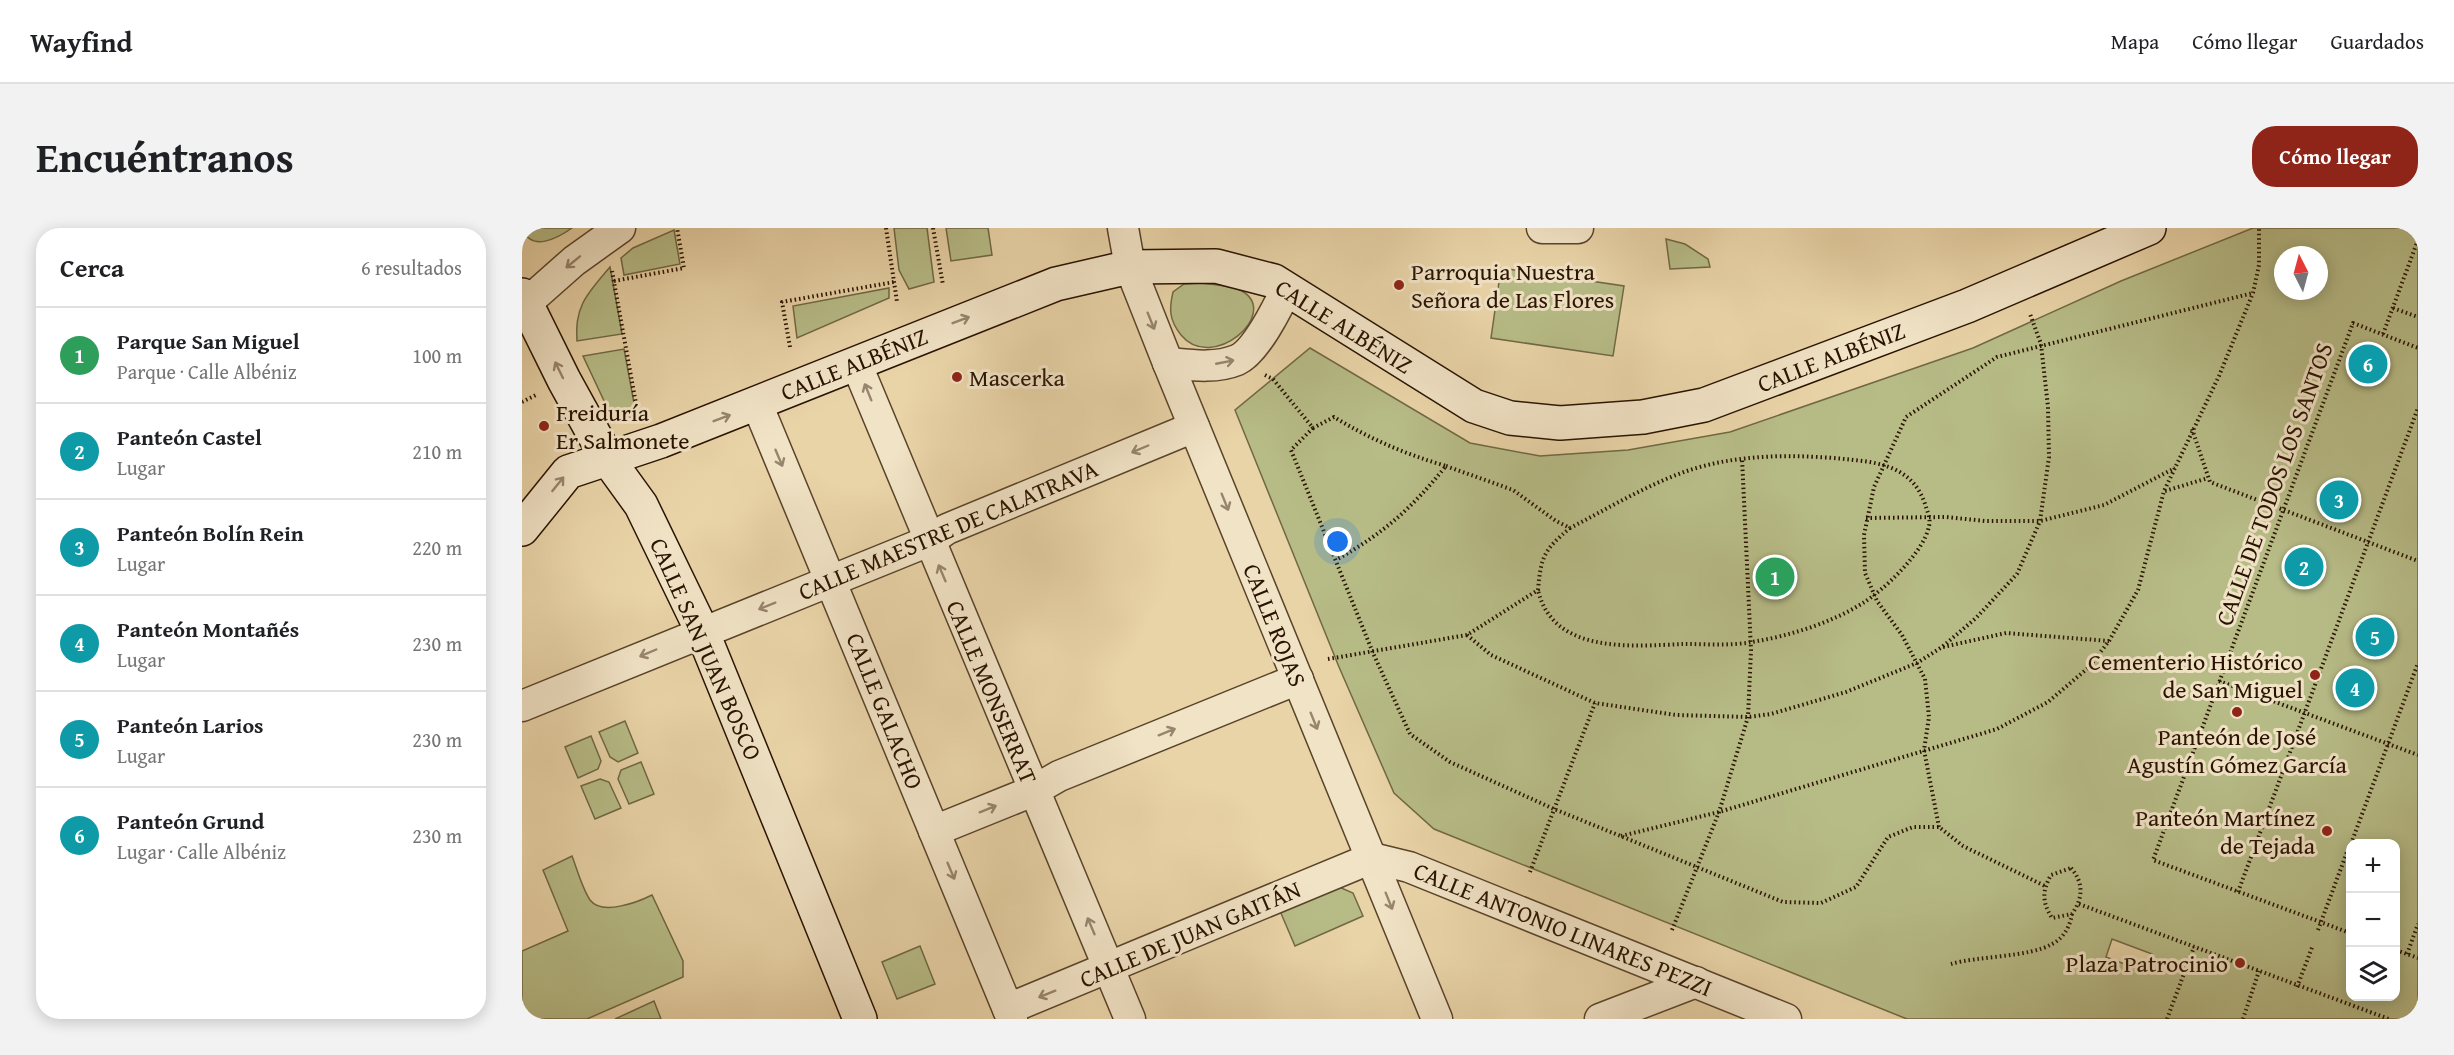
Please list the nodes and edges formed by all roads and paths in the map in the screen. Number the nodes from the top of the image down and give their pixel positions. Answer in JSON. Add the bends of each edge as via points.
{"nodes":[{"id":1,"x":620,"y":228,"type":"edge"},
{"id":2,"x":677,"y":228,"type":"edge"},
{"id":3,"x":886,"y":228,"type":"edge"},
{"id":4,"x":933,"y":228,"type":"edge"},
{"id":5,"x":1123,"y":228,"type":"edge"},
{"id":6,"x":1542,"y":228,"type":"edge"},
{"id":7,"x":1578,"y":228,"type":"edge"},
{"id":8,"x":2149,"y":228,"type":"edge"},
{"id":9,"x":2259,"y":228,"type":"edge"},
{"id":10,"x":2418,"y":240,"type":"edge"},
{"id":11,"x":611,"y":263,"type":"dead end"},
{"id":12,"x":1130,"y":267,"type":"junction"},
{"id":13,"x":614,"y":282,"type":"junction"},
{"id":14,"x":894,"y":282,"type":"junction"},
{"id":15,"x":942,"y":285,"type":"dead end"},
{"id":16,"x":1287,"y":288,"type":"junction"},
{"id":17,"x":2253,"y":292,"type":"junction"},
{"id":18,"x":523,"y":302,"type":"edge"},
{"id":19,"x":897,"y":302,"type":"dead end"},
{"id":20,"x":2393,"y":308,"type":"junction"},
{"id":21,"x":2030,"y":314,"type":"dead end"},
{"id":22,"x":2418,"y":317,"type":"edge"},
{"id":23,"x":2383,"y":334,"type":"junction"},
{"id":24,"x":2041,"y":344,"type":"junction"},
{"id":25,"x":790,"y":347,"type":"dead end"},
{"id":26,"x":2418,"y":348,"type":"edge"},
{"id":27,"x":856,"y":363,"type":"junction"},
{"id":28,"x":1168,"y":363,"type":"junction"},
{"id":29,"x":1261,"y":372,"type":"dead end"},
{"id":30,"x":757,"y":404,"type":"junction"},
{"id":31,"x":2418,"y":408,"type":"edge"},
{"id":32,"x":1194,"y":427,"type":"junction"},
{"id":33,"x":624,"y":428,"type":"dead end"},
{"id":34,"x":1313,"y":428,"type":"junction"},
{"id":35,"x":2192,"y":428,"type":"junction"},
{"id":36,"x":607,"y":458,"type":"junction"},
{"id":37,"x":1742,"y":458,"type":"junction"},
{"id":38,"x":1886,"y":464,"type":"junction"},
{"id":39,"x":1446,"y":466,"type":"junction"},
{"id":40,"x":2176,"y":468,"type":"junction"},
{"id":41,"x":2208,"y":478,"type":"junction"},
{"id":42,"x":2164,"y":491,"type":"junction"},
{"id":43,"x":2283,"y":511,"type":"junction"},
{"id":44,"x":1929,"y":517,"type":"junction"},
{"id":45,"x":1866,"y":518,"type":"junction"},
{"id":46,"x":2040,"y":521,"type":"junction"},
{"id":47,"x":1570,"y":528,"type":"junction"},
{"id":48,"x":522,"y":529,"type":"edge"},
{"id":49,"x":929,"y":541,"type":"junction"},
{"id":50,"x":2368,"y":542,"type":"junction"},
{"id":51,"x":1335,"y":560,"type":"junction"},
{"id":52,"x":2418,"y":561,"type":"edge"},
{"id":53,"x":831,"y":580,"type":"junction"},
{"id":54,"x":1538,"y":590,"type":"junction"},
{"id":55,"x":1875,"y":595,"type":"junction"},
{"id":56,"x":702,"y":631,"type":"junction"},
{"id":57,"x":1467,"y":635,"type":"junction"},
{"id":58,"x":2109,"y":641,"type":"junction"},
{"id":59,"x":1751,"y":642,"type":"junction"},
{"id":60,"x":1942,"y":647,"type":"junction"},
{"id":61,"x":1373,"y":653,"type":"junction"},
{"id":62,"x":1328,"y":659,"type":"dead end"},
{"id":63,"x":1917,"y":663,"type":"junction"},
{"id":64,"x":2418,"y":663,"type":"edge"},
{"id":65,"x":1298,"y":679,"type":"junction"},
{"id":66,"x":2219,"y":681,"type":"junction"},
{"id":67,"x":1595,"y":703,"type":"junction"},
{"id":68,"x":522,"y":706,"type":"edge"},
{"id":69,"x":2304,"y":713,"type":"junction"},
{"id":70,"x":1748,"y":717,"type":"junction"},
{"id":71,"x":2388,"y":744,"type":"junction"},
{"id":72,"x":1924,"y":750,"type":"junction"},
{"id":73,"x":2418,"y":755,"type":"edge"},
{"id":74,"x":1033,"y":791,"type":"junction"},
{"id":75,"x":1554,"y":809,"type":"junction"},
{"id":76,"x":1719,"y":812,"type":"junction"},
{"id":77,"x":1939,"y":827,"type":"junction"},
{"id":78,"x":934,"y":831,"type":"junction"},
{"id":79,"x":1620,"y":836,"type":"junction"},
{"id":80,"x":2353,"y":839,"type":"edge"},
{"id":81,"x":2346,"y":857,"type":"edge"},
{"id":82,"x":1372,"y":858,"type":"junction"},
{"id":83,"x":1697,"y":868,"type":"junction"},
{"id":84,"x":1530,"y":872,"type":"dead end"},
{"id":85,"x":2045,"y":886,"type":"junction"},
{"id":86,"x":2238,"y":891,"type":"junction"},
{"id":87,"x":2079,"y":904,"type":"junction"},
{"id":88,"x":2072,"y":914,"type":"junction"},
{"id":89,"x":2321,"y":922,"type":"junction"},
{"id":90,"x":2418,"y":924,"type":"edge"},
{"id":91,"x":1672,"y":930,"type":"dead end"},
{"id":92,"x":2318,"y":930,"type":"dead end"},
{"id":93,"x":2346,"y":931,"type":"edge"},
{"id":94,"x":2313,"y":945,"type":"dead end"},
{"id":95,"x":2194,"y":947,"type":"junction"},
{"id":96,"x":2400,"y":951,"type":"edge"},
{"id":97,"x":2407,"y":954,"type":"junction"},
{"id":98,"x":2418,"y":958,"type":"edge"},
{"id":99,"x":1951,"y":964,"type":"dead end"},
{"id":100,"x":1109,"y":969,"type":"junction"},
{"id":101,"x":2259,"y":971,"type":"junction"},
{"id":102,"x":1696,"y":982,"type":"junction"},
{"id":103,"x":2297,"y":987,"type":"junction"},
{"id":104,"x":1010,"y":1014,"type":"edge"},
{"id":105,"x":860,"y":1019,"type":"edge"},
{"id":106,"x":1131,"y":1019,"type":"edge"},
{"id":107,"x":1437,"y":1019,"type":"edge"},
{"id":108,"x":1600,"y":1019,"type":"edge"},
{"id":109,"x":1786,"y":1019,"type":"edge"},
{"id":110,"x":2167,"y":1019,"type":"edge"},
{"id":111,"x":2243,"y":1019,"type":"edge"},
{"id":112,"x":2389,"y":1019,"type":"edge"}],
"edges":[{"from":1,"to":18,"type":"street","one_way":true},
{"from":2,"to":13,"type":"path","via":[[684,268]]},
{"from":3,"to":14,"type":"path"},
{"from":4,"to":15,"type":"path"},
{"from":5,"to":12,"type":"street","name":"CALLE ROJAS"},
{"from":6,"to":7,"type":"street"},
{"from":8,"to":16,"type":"street","name":"CALLE ALBÉNIZ","via":[[1967,306],[1704,405],[1643,417],[1560,423],[1510,418],[1474,406]]},
{"from":9,"to":17,"type":"path","via":[[2259,265]]},
{"from":10,"to":20,"type":"path"},
{"from":11,"to":13,"type":"path"},
{"from":12,"to":16,"type":"street","name":"CALLE ALBÉNIZ","via":[[1216,266],[1275,281]]},
{"from":27,"to":12,"type":"street","name":"CALLE ALBÉNIZ","one_way":true,"via":[[1056,284]]},
{"from":12,"to":28,"type":"street","name":"CALLE ROJAS","one_way":true},
{"from":13,"to":33,"type":"path","via":[[636,404]]},
{"from":14,"to":19,"type":"path"},
{"from":14,"to":25,"type":"path","via":[[782,302]]},
{"from":28,"to":16,"type":"street","one_way":true,"via":[[1203,367],[1239,360],[1265,331]]},
{"from":17,"to":24,"type":"path"},
{"from":17,"to":35,"type":"path"},
{"from":36,"to":18,"type":"street","name":"CALLE SAN JUAN BOSCO","one_way":true},
{"from":20,"to":22,"type":"path"},
{"from":20,"to":23,"type":"path"},
{"from":21,"to":24,"type":"path"},
{"from":23,"to":26,"type":"path"},
{"from":23,"to":43,"type":"path","name":"CALLE DE TODOS LOS SANTOS","via":[[2353,323]]},
{"from":24,"to":38,"type":"path","via":[[1997,357],[1906,417]]},
{"from":24,"to":46,"type":"path","via":[[2049,457]]},
{"from":27,"to":30,"type":"street","name":"CALLE ALBÉNIZ"},
{"from":49,"to":27,"type":"street","name":"CALLE MONSERRAT","one_way":true},
{"from":28,"to":32,"type":"street","name":"CALLE ROJAS"},
{"from":29,"to":34,"type":"path","via":[[1273,378]]},
{"from":36,"to":30,"type":"street","name":"CALLE ALBÉNIZ","one_way":true},
{"from":30,"to":53,"type":"street","name":"CALLE GALACHO","one_way":true},
{"from":31,"to":50,"type":"path"},
{"from":32,"to":49,"type":"street","name":"CALLE MAESTRE DE CALATRAVA","one_way":true,"via":[[947,529]]},
{"from":32,"to":65,"type":"street","name":"CALLE ROJAS","one_way":true},
{"from":34,"to":39,"type":"path","via":[[1334,417],[1372,440]]},
{"from":34,"to":51,"type":"path","via":[[1291,450]]},
{"from":35,"to":40,"type":"path"},
{"from":35,"to":41,"type":"path"},
{"from":48,"to":36,"type":"street","name":"CALLE ALBÉNIZ","one_way":true,"via":[[568,472]]},
{"from":36,"to":56,"type":"street","name":"CALLE SAN JUAN BOSCO","via":[[641,505]]},
{"from":37,"to":38,"type":"path","via":[[1830,457]]},
{"from":37,"to":47,"type":"path","via":[[1684,472]]},
{"from":37,"to":59,"type":"path"},
{"from":38,"to":44,"type":"path","via":[[1902,471],[1920,489]]},
{"from":38,"to":45,"type":"path","via":[[1874,486]]},
{"from":39,"to":47,"type":"path","via":[[1513,490]]},
{"from":39,"to":51,"type":"path","via":[[1417,502],[1390,525]]},
{"from":40,"to":42,"type":"path"},
{"from":40,"to":46,"type":"path","via":[[2104,505]]},
{"from":41,"to":42,"type":"path"},
{"from":41,"to":43,"type":"path"},
{"from":42,"to":58,"type":"path","via":[[2138,590]]},
{"from":43,"to":50,"type":"path"},
{"from":43,"to":66,"type":"path","name":"CALLE DE TODOS LOS SANTOS"},
{"from":44,"to":45,"type":"path"},
{"from":44,"to":46,"type":"path"},
{"from":44,"to":55,"type":"path","via":[[1929,527],[1909,563]]},
{"from":45,"to":55,"type":"path","via":[[1865,573]]},
{"from":46,"to":60,"type":"path","via":[[2017,574]]},
{"from":47,"to":54,"type":"path","via":[[1547,548]]},
{"from":49,"to":53,"type":"street","name":"CALLE MAESTRE DE CALATRAVA"},
{"from":74,"to":49,"type":"street","name":"CALLE MONSERRAT","one_way":true},
{"from":50,"to":52,"type":"path"},
{"from":50,"to":69,"type":"path"},
{"from":51,"to":61,"type":"path"},
{"from":53,"to":56,"type":"street","name":"CALLE MAESTRE DE CALATRAVA","one_way":true},
{"from":53,"to":78,"type":"street","name":"CALLE GALACHO"},
{"from":54,"to":57,"type":"path"},
{"from":54,"to":59,"type":"path","via":[[1541,604],[1554,623],[1578,638],[1646,648]]},
{"from":55,"to":59,"type":"path","via":[[1813,626]]},
{"from":55,"to":63,"type":"path"},
{"from":56,"to":68,"type":"street","name":"CALLE MAESTRE DE CALATRAVA","one_way":true},
{"from":56,"to":105,"type":"street","name":"CALLE SAN JUAN BOSCO"},
{"from":57,"to":61,"type":"path"},
{"from":57,"to":67,"type":"path","via":[[1491,655]]},
{"from":58,"to":60,"type":"path","via":[[2006,633]]},
{"from":58,"to":72,"type":"path","via":[[2088,668],[2048,702],[1997,729]]},
{"from":59,"to":70,"type":"path"},
{"from":60,"to":63,"type":"path"},
{"from":61,"to":62,"type":"path"},
{"from":61,"to":75,"type":"path","via":[[1410,734],[1450,762]]},
{"from":63,"to":70,"type":"path","via":[[1846,692]]},
{"from":63,"to":72,"type":"path","via":[[1929,694]]},
{"from":64,"to":71,"type":"path"},
{"from":74,"to":65,"type":"street","one_way":true,"via":[[1059,776]]},
{"from":65,"to":82,"type":"street","name":"CALLE ROJAS","one_way":true},
{"from":66,"to":69,"type":"path"},
{"from":66,"to":86,"type":"path","name":"CALLE DE TODOS LOS SANTOS","via":[[2153,860]]},
{"from":67,"to":70,"type":"path","via":[[1676,715]]},
{"from":67,"to":75,"type":"path"},
{"from":69,"to":71,"type":"path"},
{"from":69,"to":86,"type":"path"},
{"from":70,"to":76,"type":"path"},
{"from":71,"to":73,"type":"path"},
{"from":71,"to":80,"type":"path"},
{"from":72,"to":76,"type":"path"},
{"from":72,"to":77,"type":"path"},
{"from":78,"to":74,"type":"street","one_way":true},
{"from":100,"to":74,"type":"street","name":"CALLE MONSERRAT","one_way":true},
{"from":75,"to":79,"type":"path"},
{"from":75,"to":84,"type":"path"},
{"from":76,"to":79,"type":"path"},
{"from":76,"to":83,"type":"path"},
{"from":77,"to":83,"type":"path","via":[[1913,827],[1888,837],[1856,887],[1821,903],[1783,902]]},
{"from":77,"to":85,"type":"path","via":[[1964,846]]},
{"from":78,"to":104,"type":"street","name":"CALLE GALACHO","one_way":true},
{"from":79,"to":83,"type":"path"},
{"from":81,"to":89,"type":"path"},
{"from":82,"to":100,"type":"street","name":"CALLE DE JUAN GAITÁN"},
{"from":82,"to":102,"type":"street","name":"CALLE ANTONIO LINARES PEZZI","via":[[1409,867]]},
{"from":82,"to":107,"type":"street","name":"CALLE ROJAS","one_way":true},
{"from":83,"to":91,"type":"path"},
{"from":85,"to":87,"type":"path","via":[[2051,875],[2071,868],[2079,877]]},
{"from":85,"to":88,"type":"path","via":[[2043,897],[2052,918]]},
{"from":86,"to":89,"type":"path"},
{"from":87,"to":88,"type":"path"},
{"from":87,"to":95,"type":"path"},
{"from":88,"to":99,"type":"path","via":[[2070,925],[2052,945]]},
{"from":89,"to":92,"type":"path"},
{"from":89,"to":93,"type":"path"},
{"from":90,"to":97,"type":"path"},
{"from":94,"to":103,"type":"path"},
{"from":95,"to":101,"type":"path"},
{"from":95,"to":110,"type":"path"},
{"from":96,"to":97,"type":"path"},
{"from":97,"to":98,"type":"path"},
{"from":100,"to":104,"type":"street","name":"CALLE DE JUAN GAITÁN","one_way":true},
{"from":100,"to":106,"type":"street","name":"CALLE MONSERRAT"},
{"from":101,"to":103,"type":"path"},
{"from":101,"to":111,"type":"path"},
{"from":102,"to":108,"type":"street"},
{"from":102,"to":109,"type":"street","name":"CALLE ANTONIO LINARES PEZZI"},
{"from":103,"to":112,"type":"path"}]}
